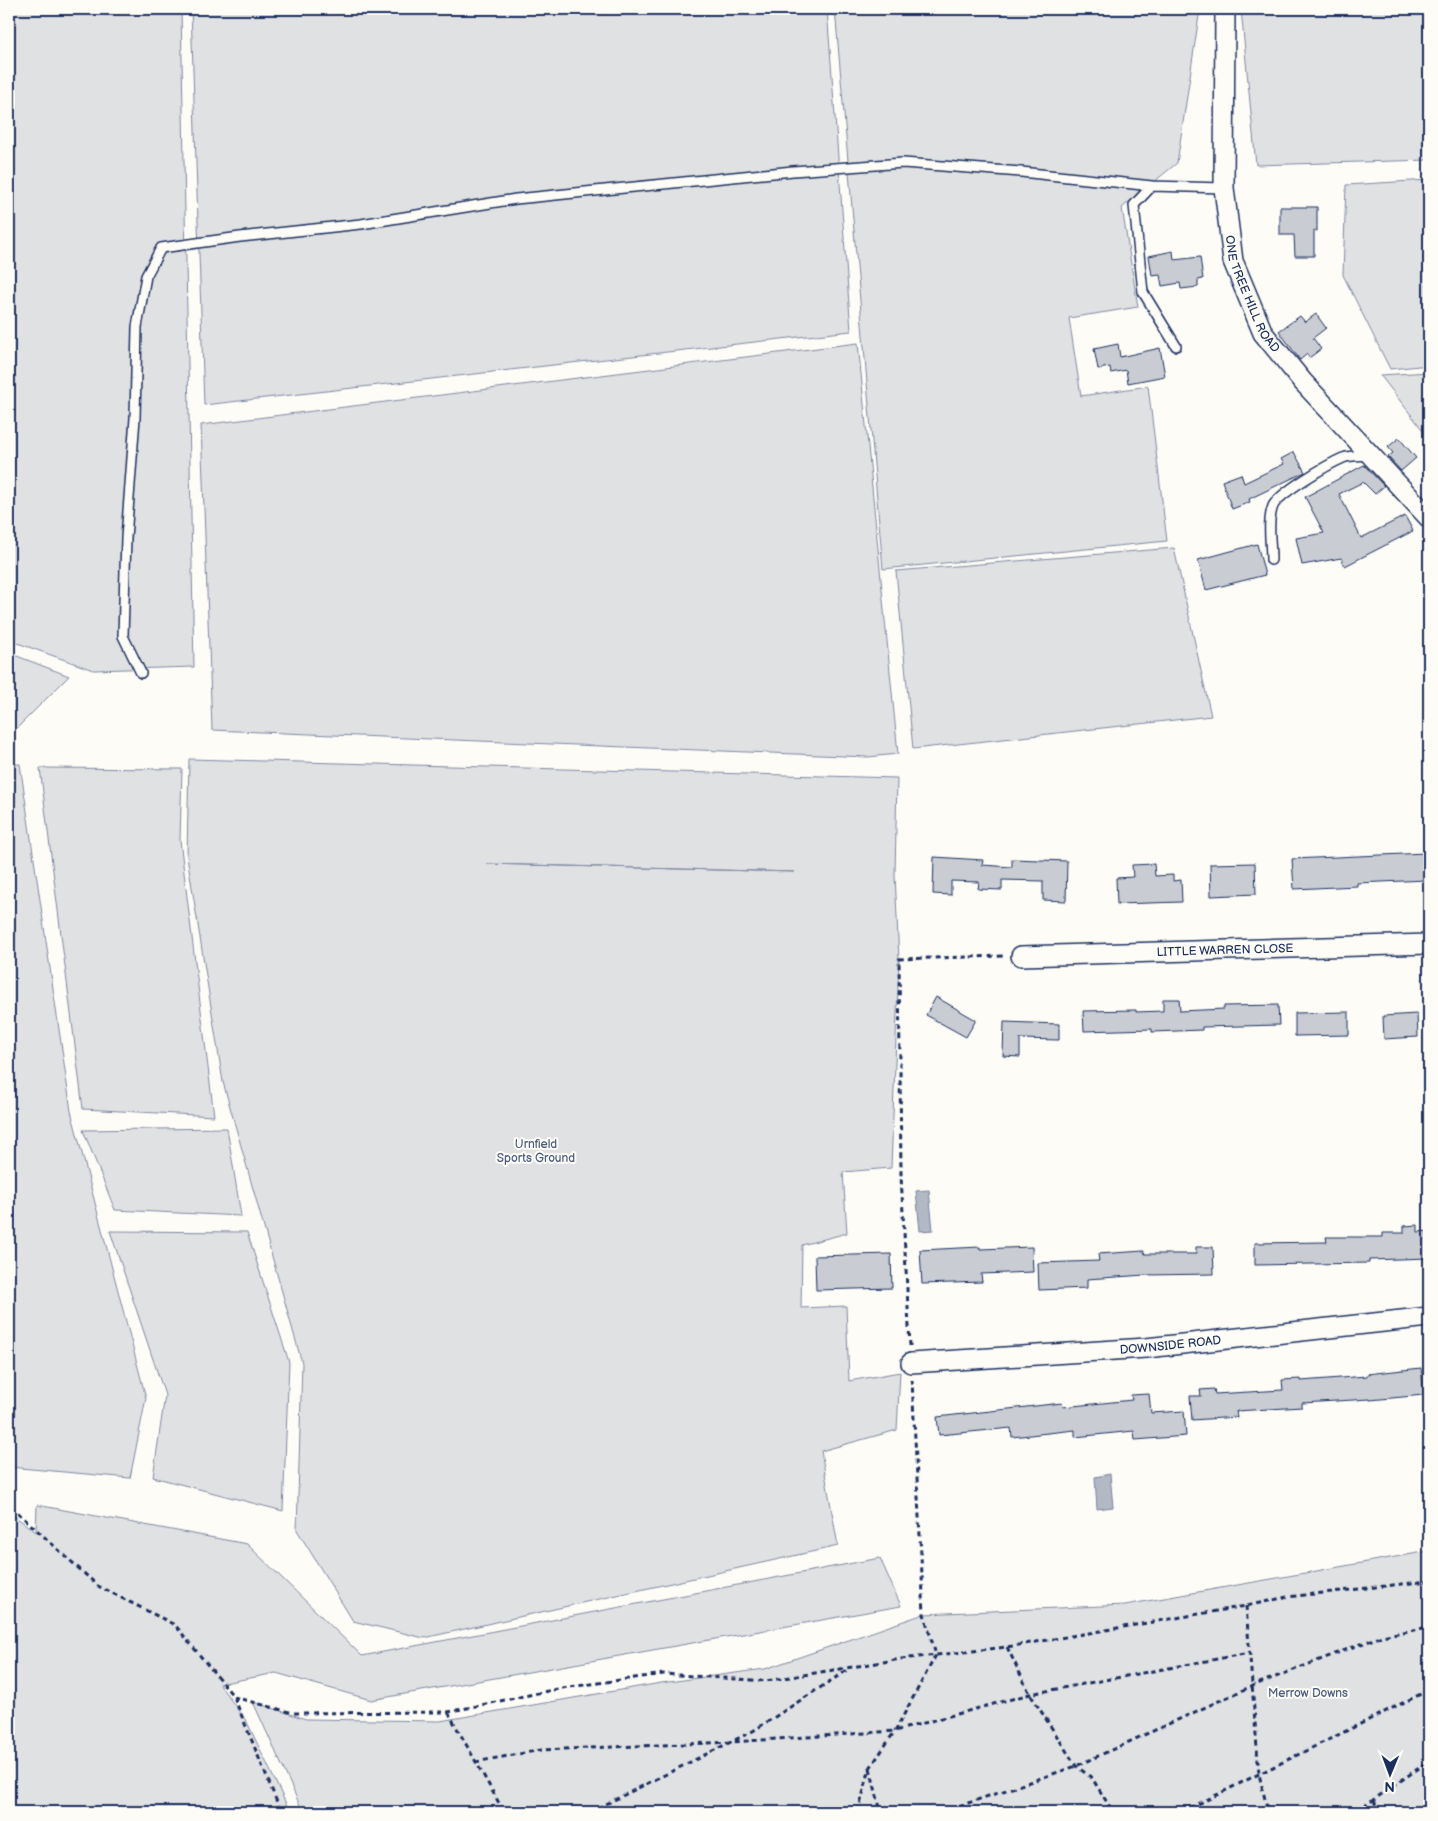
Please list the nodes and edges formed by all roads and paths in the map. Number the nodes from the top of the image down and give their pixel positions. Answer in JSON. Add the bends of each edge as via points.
{"nodes":[{"id":1,"x":1225,"y":9,"type":"edge"},
{"id":2,"x":1152,"y":186,"type":"junction"},
{"id":3,"x":1224,"y":188,"type":"junction"},
{"id":4,"x":1176,"y":346,"type":"dead end"},
{"id":5,"x":1370,"y":455,"type":"junction"},
{"id":6,"x":1429,"y":518,"type":"edge"},
{"id":7,"x":1271,"y":560,"type":"dead end"},
{"id":8,"x":141,"y":673,"type":"dead end"},
{"id":9,"x":1429,"y":944,"type":"edge"},
{"id":10,"x":1021,"y":956,"type":"joint"},
{"id":11,"x":1429,"y":1317,"type":"edge"},
{"id":12,"x":911,"y":1363,"type":"junction"},
{"id":13,"x":9,"y":1509,"type":"edge"},
{"id":14,"x":1429,"y":1581,"type":"edge"},
{"id":15,"x":1246,"y":1606,"type":"junction"},
{"id":16,"x":1429,"y":1627,"type":"edge"},
{"id":17,"x":1007,"y":1648,"type":"junction"},
{"id":18,"x":1249,"y":1653,"type":"junction"},
{"id":19,"x":936,"y":1655,"type":"junction"},
{"id":20,"x":852,"y":1667,"type":"junction"},
{"id":21,"x":1252,"y":1686,"type":"junction"},
{"id":22,"x":1429,"y":1690,"type":"edge"},
{"id":23,"x":1030,"y":1694,"type":"junction"},
{"id":24,"x":234,"y":1697,"type":"junction"},
{"id":25,"x":448,"y":1712,"type":"junction"},
{"id":26,"x":895,"y":1731,"type":"junction"},
{"id":27,"x":732,"y":1742,"type":"junction"},
{"id":28,"x":1429,"y":1761,"type":"edge"},
{"id":29,"x":475,"y":1762,"type":"junction"},
{"id":30,"x":1076,"y":1766,"type":"junction"},
{"id":31,"x":870,"y":1768,"type":"junction"},
{"id":32,"x":1259,"y":1774,"type":"junction"},
{"id":33,"x":1374,"y":1800,"type":"junction"},
{"id":34,"x":281,"y":1812,"type":"edge"},
{"id":35,"x":504,"y":1812,"type":"edge"},
{"id":36,"x":590,"y":1812,"type":"edge"},
{"id":37,"x":858,"y":1812,"type":"edge"},
{"id":38,"x":882,"y":1812,"type":"edge"},
{"id":39,"x":942,"y":1812,"type":"edge"},
{"id":40,"x":1113,"y":1812,"type":"edge"},
{"id":41,"x":1182,"y":1812,"type":"edge"},
{"id":42,"x":1268,"y":1812,"type":"edge"},
{"id":43,"x":1356,"y":1812,"type":"edge"},
{"id":44,"x":1378,"y":1812,"type":"edge"}],
"edges":[{"from":1,"to":3,"type":"street","name":"ONE TREE HILL ROAD"},
{"from":2,"to":3,"type":"lane"},
{"from":2,"to":4,"type":"lane","via":[[1134,205],[1143,292]]},
{"from":2,"to":8,"type":"lane","via":[[902,163],[516,199],[360,224],[161,248],[146,276],[138,327],[126,538],[123,636]]},
{"from":3,"to":5,"type":"street","name":"ONE TREE HILL ROAD","via":[[1232,261],[1263,333]]},
{"from":5,"to":6,"type":"street","name":"ONE TREE HILL ROAD"},
{"from":5,"to":7,"type":"lane","via":[[1344,458],[1279,498],[1271,515]]},
{"from":9,"to":10,"type":"street","name":"LITTLE WARREN CLOSE"},
{"from":10,"to":12,"type":"path","via":[[899,960],[901,1175]]},
{"from":11,"to":12,"type":"street","name":"DOWNSIDE ROAD","via":[[1146,1348]]},
{"from":12,"to":19,"type":"path","via":[[924,1614]]},
{"from":13,"to":24,"type":"path","via":[[98,1586],[176,1625]]},
{"from":14,"to":15,"type":"path","via":[[1287,1597]]},
{"from":15,"to":17,"type":"path"},
{"from":15,"to":18,"type":"path"},
{"from":16,"to":21,"type":"path","via":[[1382,1636]]},
{"from":17,"to":19,"type":"path"},
{"from":17,"to":23,"type":"path"},
{"from":18,"to":21,"type":"path"},
{"from":18,"to":23,"type":"path"},
{"from":19,"to":20,"type":"path"},
{"from":19,"to":26,"type":"path"},
{"from":20,"to":25,"type":"path","via":[[766,1681],[664,1674],[562,1688]]},
{"from":20,"to":27,"type":"path"},
{"from":21,"to":30,"type":"path"},
{"from":21,"to":32,"type":"path"},
{"from":22,"to":32,"type":"path"},
{"from":23,"to":26,"type":"path"},
{"from":23,"to":30,"type":"path"},
{"from":24,"to":25,"type":"path","via":[[292,1712]]},
{"from":24,"to":34,"type":"path"},
{"from":25,"to":29,"type":"path"},
{"from":26,"to":27,"type":"path"},
{"from":26,"to":31,"type":"path"},
{"from":27,"to":29,"type":"path","via":[[541,1750]]},
{"from":27,"to":36,"type":"path"},
{"from":28,"to":33,"type":"path"},
{"from":29,"to":35,"type":"path"},
{"from":30,"to":39,"type":"path"},
{"from":30,"to":40,"type":"path","via":[[1092,1778]]},
{"from":31,"to":37,"type":"path"},
{"from":31,"to":38,"type":"path"},
{"from":32,"to":41,"type":"path"},
{"from":32,"to":42,"type":"path"},
{"from":33,"to":43,"type":"path"},
{"from":33,"to":44,"type":"path"}]}
